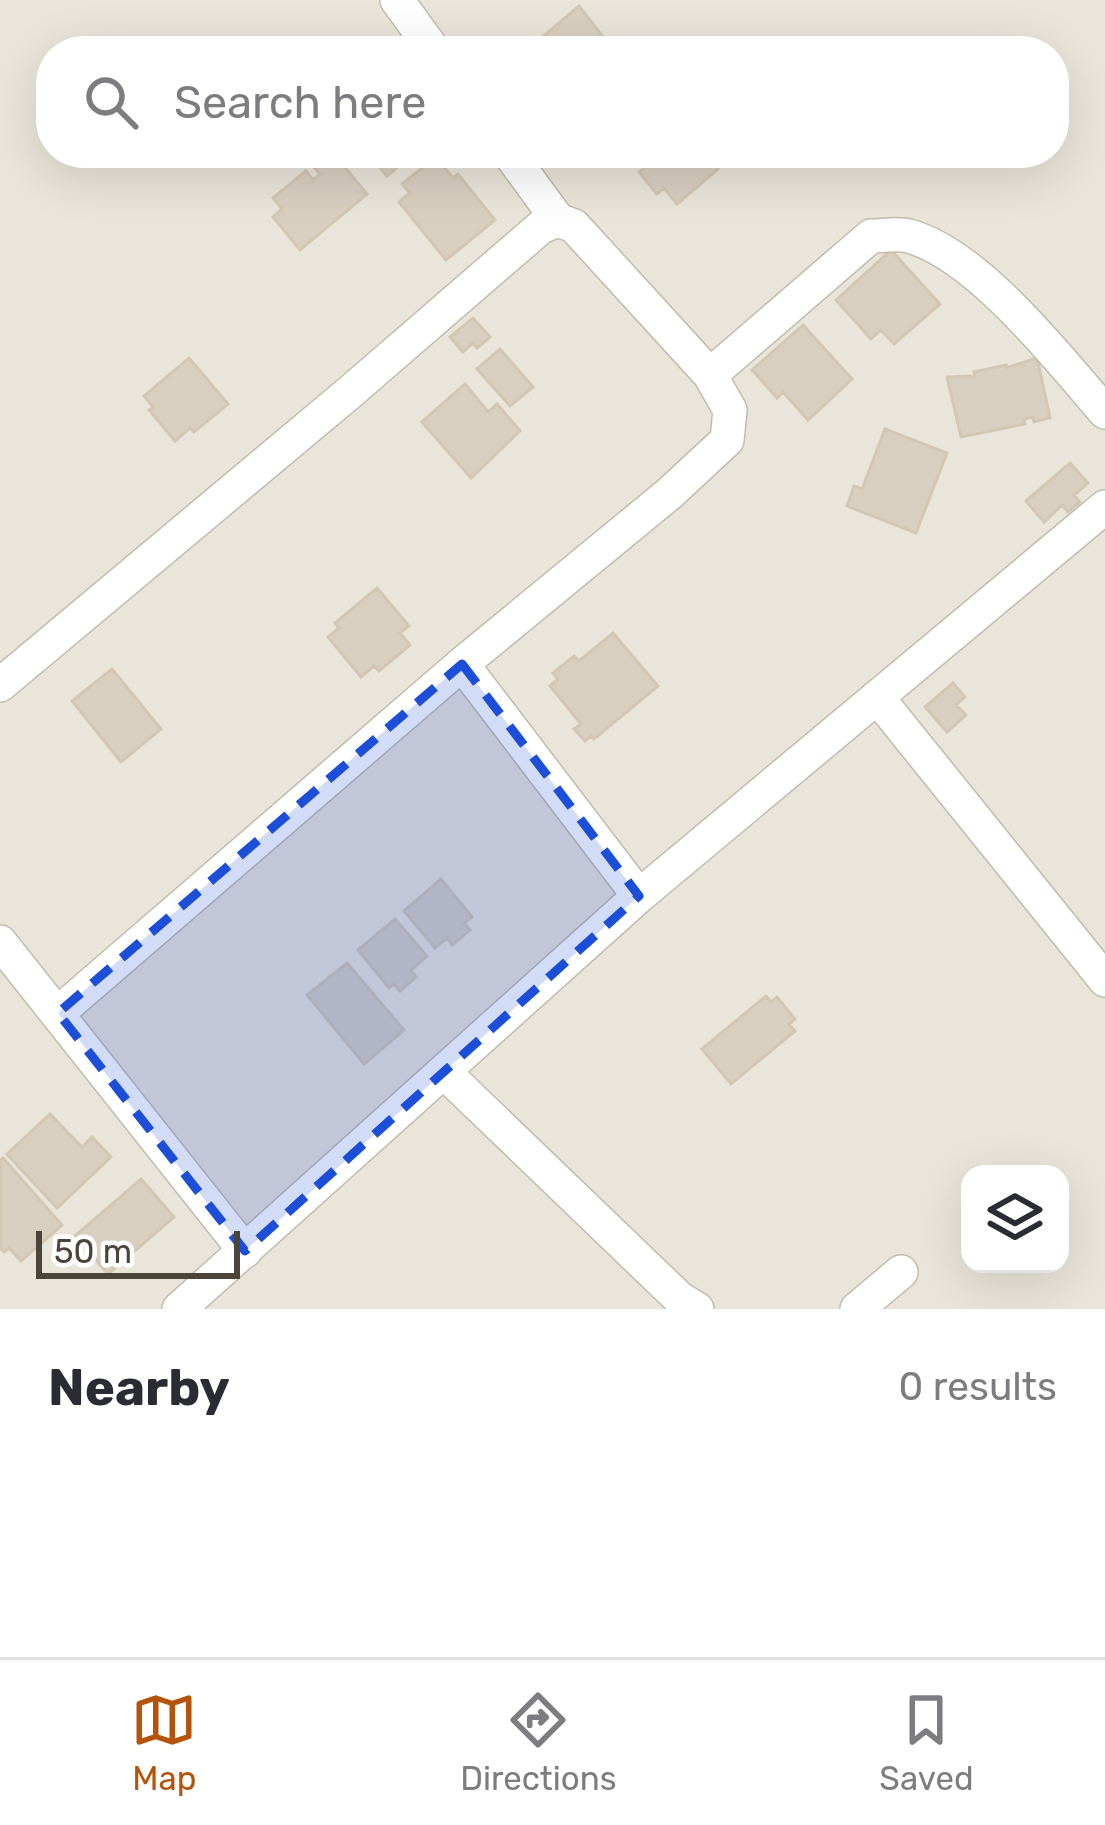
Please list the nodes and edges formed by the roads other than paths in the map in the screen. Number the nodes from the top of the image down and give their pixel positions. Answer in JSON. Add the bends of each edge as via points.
{"nodes":[{"id":1,"x":397,"y":0,"type":"edge"},
{"id":2,"x":423,"y":36,"type":"edge"},
{"id":3,"x":520,"y":168,"type":"edge"},
{"id":4,"x":558,"y":220,"type":"junction"},
{"id":5,"x":710,"y":375,"type":"junction"},
{"id":6,"x":1105,"y":412,"type":"edge"},
{"id":7,"x":1105,"y":507,"type":"edge"},
{"id":8,"x":462,"y":664,"type":"junction"},
{"id":9,"x":0,"y":685,"type":"edge"},
{"id":10,"x":877,"y":698,"type":"junction"},
{"id":11,"x":639,"y":896,"type":"junction"},
{"id":12,"x":0,"y":942,"type":"edge"},
{"id":13,"x":1105,"y":980,"type":"edge"},
{"id":14,"x":58,"y":1013,"type":"junction"},
{"id":15,"x":443,"y":1072,"type":"junction"},
{"id":16,"x":245,"y":1251,"type":"junction"},
{"id":17,"x":901,"y":1273,"type":"dead end"},
{"id":18,"x":179,"y":1309,"type":"edge"},
{"id":19,"x":697,"y":1309,"type":"edge"},
{"id":20,"x":857,"y":1309,"type":"edge"}],
"edges":[{"from":1,"to":2,"type":"street"},
{"from":3,"to":4,"type":"street"},
{"from":4,"to":5,"type":"street","via":[[574,226]]},
{"from":4,"to":9,"type":"street","via":[[541,226]]},
{"from":5,"to":6,"type":"street","via":[[871,236],[906,235],[989,285]]},
{"from":5,"to":8,"type":"street","via":[[730,410],[727,440]]},
{"from":7,"to":10,"type":"street"},
{"from":8,"to":11,"type":"street"},
{"from":8,"to":14,"type":"street"},
{"from":10,"to":11,"type":"street"},
{"from":10,"to":13,"type":"street"},
{"from":11,"to":15,"type":"street"},
{"from":12,"to":14,"type":"street"},
{"from":14,"to":16,"type":"street"},
{"from":15,"to":16,"type":"street"},
{"from":15,"to":19,"type":"street"},
{"from":16,"to":18,"type":"street"},
{"from":17,"to":20,"type":"street"}]}
